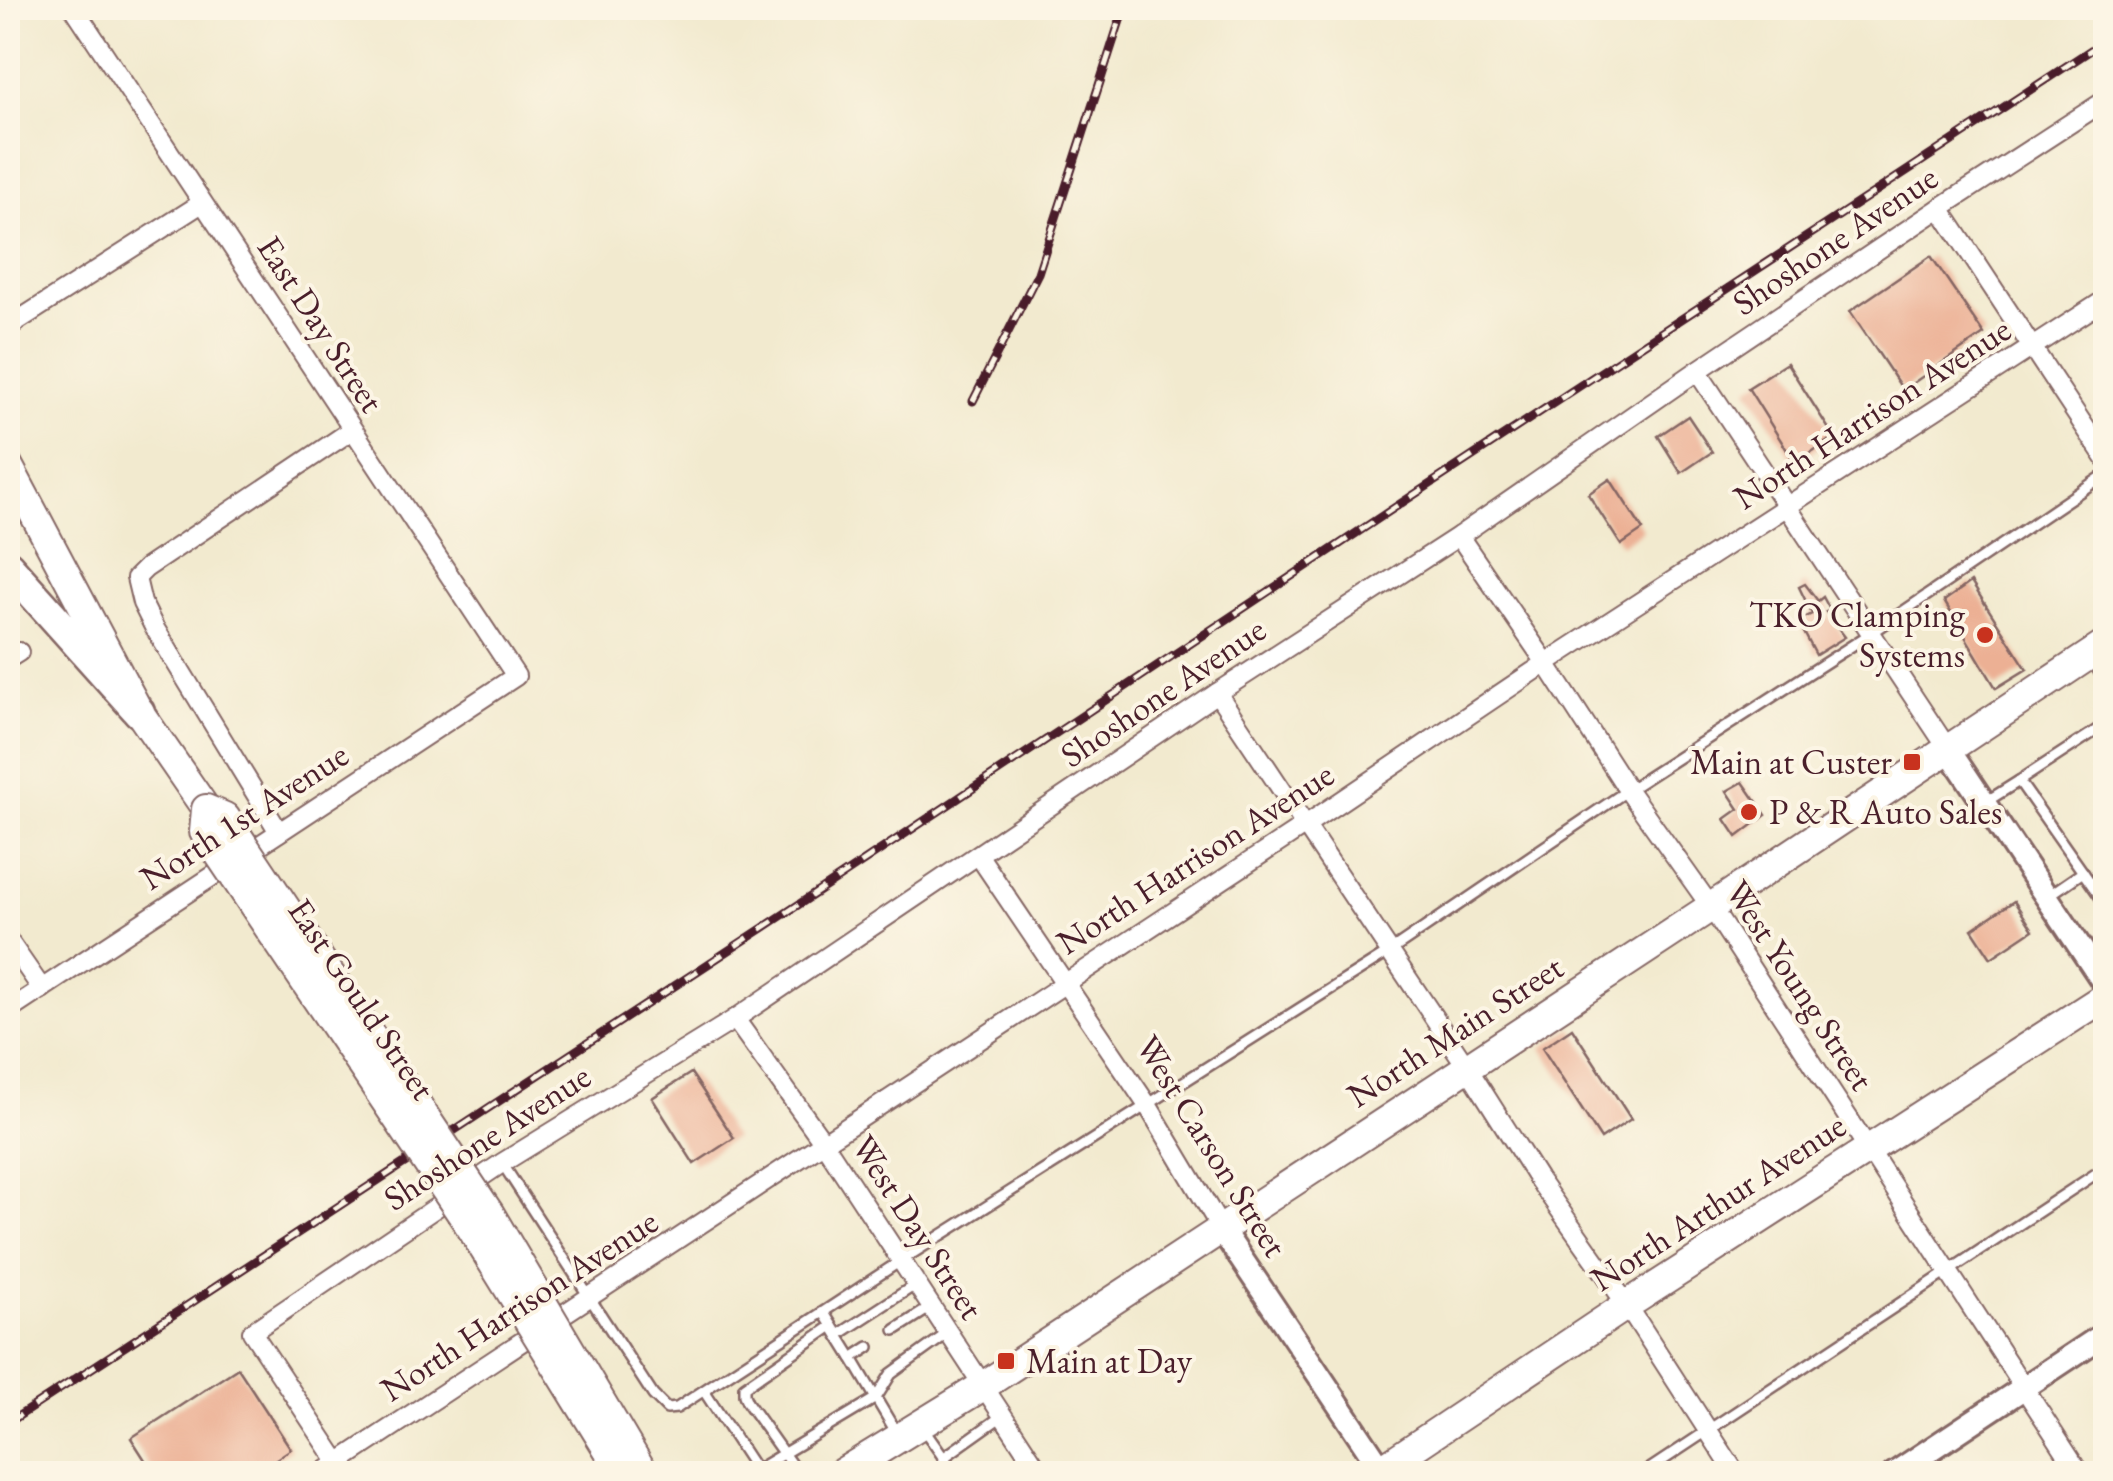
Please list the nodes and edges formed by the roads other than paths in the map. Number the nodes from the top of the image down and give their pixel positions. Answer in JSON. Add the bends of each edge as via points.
{"nodes":[{"id":1,"x":74,"y":8,"type":"edge"},
{"id":2,"x":2106,"y":100,"type":"edge"},
{"id":3,"x":202,"y":203,"type":"junction"},
{"id":4,"x":1940,"y":208,"type":"junction"},
{"id":5,"x":2106,"y":299,"type":"edge"},
{"id":6,"x":8,"y":326,"type":"edge"},
{"id":7,"x":2033,"y":348,"type":"junction"},
{"id":8,"x":1698,"y":371,"type":"junction"},
{"id":9,"x":352,"y":430,"type":"junction"},
{"id":10,"x":2106,"y":459,"type":"edge"},
{"id":11,"x":8,"y":465,"type":"edge"},
{"id":12,"x":2106,"y":474,"type":"edge"},
{"id":13,"x":1788,"y":506,"type":"junction"},
{"id":14,"x":1459,"y":536,"type":"junction"},
{"id":15,"x":8,"y":566,"type":"edge"},
{"id":16,"x":1870,"y":634,"type":"junction"},
{"id":17,"x":2097,"y":649,"type":"edge"},
{"id":18,"x":1546,"y":663,"type":"junction"},
{"id":19,"x":516,"y":676,"type":"joint"},
{"id":20,"x":2106,"y":682,"type":"edge"},
{"id":21,"x":1217,"y":693,"type":"junction"},
{"id":22,"x":139,"y":712,"type":"junction"},
{"id":23,"x":2106,"y":724,"type":"edge"},
{"id":24,"x":1948,"y":749,"type":"junction"},
{"id":25,"x":2019,"y":781,"type":"junction"},
{"id":26,"x":1628,"y":790,"type":"junction"},
{"id":27,"x":1984,"y":803,"type":"junction"},
{"id":28,"x":1307,"y":824,"type":"junction"},
{"id":29,"x":279,"y":832,"type":"junction"},
{"id":30,"x":979,"y":856,"type":"junction"},
{"id":31,"x":2083,"y":872,"type":"junction"},
{"id":32,"x":2047,"y":897,"type":"junction"},
{"id":33,"x":2106,"y":905,"type":"edge"},
{"id":34,"x":1711,"y":907,"type":"junction"},
{"id":35,"x":8,"y":940,"type":"edge"},
{"id":36,"x":1388,"y":952,"type":"junction"},
{"id":37,"x":1065,"y":983,"type":"junction"},
{"id":38,"x":2106,"y":986,"type":"edge"},
{"id":39,"x":42,"y":989,"type":"junction"},
{"id":40,"x":2106,"y":996,"type":"edge"},
{"id":41,"x":8,"y":1011,"type":"edge"},
{"id":42,"x":735,"y":1019,"type":"junction"},
{"id":43,"x":1468,"y":1068,"type":"junction"},
{"id":44,"x":1148,"y":1106,"type":"junction"},
{"id":45,"x":824,"y":1143,"type":"junction"},
{"id":46,"x":1868,"y":1148,"type":"junction"},
{"id":47,"x":502,"y":1163,"type":"junction"},
{"id":48,"x":2106,"y":1167,"type":"edge"},
{"id":49,"x":480,"y":1221,"type":"junction"},
{"id":50,"x":1222,"y":1230,"type":"junction"},
{"id":51,"x":902,"y":1260,"type":"junction"},
{"id":52,"x":1949,"y":1270,"type":"junction"},
{"id":53,"x":916,"y":1284,"type":"junction"},
{"id":54,"x":589,"y":1299,"type":"junction"},
{"id":55,"x":1628,"y":1306,"type":"junction"},
{"id":56,"x":931,"y":1307,"type":"junction"},
{"id":57,"x":824,"y":1313,"type":"junction"},
{"id":58,"x":835,"y":1330,"type":"junction"},
{"id":59,"x":895,"y":1330,"type":"dead end"},
{"id":60,"x":948,"y":1333,"type":"junction"},
{"id":61,"x":2106,"y":1333,"type":"edge"},
{"id":62,"x":869,"y":1347,"type":"dead end"},
{"id":63,"x":852,"y":1358,"type":"junction"},
{"id":64,"x":983,"y":1386,"type":"junction"},
{"id":65,"x":2024,"y":1387,"type":"junction"},
{"id":66,"x":704,"y":1391,"type":"junction"},
{"id":67,"x":876,"y":1398,"type":"junction"},
{"id":68,"x":1003,"y":1416,"type":"junction"},
{"id":69,"x":910,"y":1431,"type":"junction"},
{"id":70,"x":1707,"y":1431,"type":"junction"},
{"id":71,"x":785,"y":1455,"type":"junction"},
{"id":72,"x":943,"y":1458,"type":"junction"},
{"id":73,"x":881,"y":1463,"type":"edge"},
{"id":74,"x":343,"y":1467,"type":"edge"},
{"id":75,"x":1381,"y":1472,"type":"edge"},
{"id":76,"x":321,"y":1474,"type":"edge"},
{"id":77,"x":623,"y":1474,"type":"edge"},
{"id":78,"x":644,"y":1474,"type":"edge"},
{"id":79,"x":798,"y":1474,"type":"edge"},
{"id":80,"x":840,"y":1474,"type":"edge"},
{"id":81,"x":954,"y":1474,"type":"edge"},
{"id":82,"x":1041,"y":1474,"type":"edge"},
{"id":83,"x":1642,"y":1474,"type":"edge"},
{"id":84,"x":1736,"y":1474,"type":"edge"},
{"id":85,"x":1894,"y":1474,"type":"edge"},
{"id":86,"x":2080,"y":1474,"type":"edge"}],
"edges":[{"from":1,"to":3,"type":"street","name":"East Day Street"},
{"from":2,"to":4,"type":"street","name":"Shoshone Avenue"},
{"from":3,"to":6,"type":"street"},
{"from":3,"to":9,"type":"street","name":"East Day Street"},
{"from":4,"to":7,"type":"street"},
{"from":4,"to":8,"type":"street","name":"Shoshone Avenue"},
{"from":5,"to":7,"type":"street","name":"North Harrison Avenue"},
{"from":7,"to":10,"type":"street"},
{"from":7,"to":13,"type":"street","name":"North Harrison Avenue"},
{"from":8,"to":13,"type":"street"},
{"from":8,"to":14,"type":"street","name":"Shoshone Avenue"},
{"from":9,"to":19,"type":"street","name":"East Day Street"},
{"from":9,"to":29,"type":"street","via":[[136,578],[154,627]]},
{"from":11,"to":22,"type":"main road","name":"East Gould Street"},
{"from":12,"to":16,"type":"lane"},
{"from":13,"to":16,"type":"street"},
{"from":13,"to":18,"type":"street","name":"North Harrison Avenue"},
{"from":14,"to":18,"type":"street","name":"West Young Street"},
{"from":14,"to":21,"type":"street","name":"Shoshone Avenue"},
{"from":15,"to":22,"type":"main road"},
{"from":16,"to":24,"type":"street"},
{"from":16,"to":26,"type":"lane"},
{"from":17,"to":20,"type":"lane"},
{"from":17,"to":24,"type":"main road","name":"North Main Street"},
{"from":18,"to":26,"type":"street","name":"West Young Street"},
{"from":18,"to":28,"type":"street","name":"North Harrison Avenue"},
{"from":19,"to":29,"type":"street","name":"North 1st Avenue"},
{"from":21,"to":28,"type":"street"},
{"from":21,"to":30,"type":"street","name":"Shoshone Avenue"},
{"from":22,"to":49,"type":"main road","name":"East Gould Street","bridge":true,"via":[[206,809],[224,817]]},
{"from":23,"to":25,"type":"lane"},
{"from":24,"to":27,"type":"street"},
{"from":24,"to":34,"type":"main road","name":"North Main Street"},
{"from":25,"to":27,"type":"lane"},
{"from":25,"to":31,"type":"lane"},
{"from":26,"to":34,"type":"street","name":"West Young Street"},
{"from":26,"to":36,"type":"lane"},
{"from":27,"to":32,"type":"street"},
{"from":28,"to":36,"type":"street"},
{"from":28,"to":37,"type":"street","name":"North Harrison Avenue"},
{"from":29,"to":39,"type":"street","name":"North 1st Avenue"},
{"from":30,"to":37,"type":"street","name":"West Carson Street"},
{"from":30,"to":42,"type":"street","name":"Shoshone Avenue"},
{"from":31,"to":32,"type":"lane"},
{"from":31,"to":33,"type":"lane"},
{"from":32,"to":38,"type":"street"},
{"from":34,"to":43,"type":"main road","name":"North Main Street"},
{"from":34,"to":46,"type":"street","name":"West Young Street"},
{"from":35,"to":39,"type":"street"},
{"from":36,"to":43,"type":"street"},
{"from":36,"to":44,"type":"lane"},
{"from":37,"to":44,"type":"street","name":"West Carson Street"},
{"from":37,"to":45,"type":"street","name":"North Harrison Avenue"},
{"from":39,"to":41,"type":"street","name":"North 1st Avenue"},
{"from":40,"to":46,"type":"main road","name":"North Arthur Avenue"},
{"from":42,"to":45,"type":"street","name":"West Day Street"},
{"from":42,"to":47,"type":"street","name":"Shoshone Avenue"},
{"from":43,"to":50,"type":"main road","name":"North Main Street"},
{"from":43,"to":55,"type":"street"},
{"from":44,"to":50,"type":"street","name":"West Carson Street"},
{"from":44,"to":51,"type":"lane"},
{"from":45,"to":51,"type":"street","name":"West Day Street"},
{"from":45,"to":54,"type":"street","name":"North Harrison Avenue"},
{"from":46,"to":52,"type":"street","name":"West Young Street"},
{"from":46,"to":55,"type":"main road","name":"North Arthur Avenue"},
{"from":47,"to":54,"type":"lane"},
{"from":47,"to":74,"type":"street","name":"Shoshone Avenue","via":[[252,1332]]},
{"from":48,"to":52,"type":"lane"},
{"from":49,"to":77,"type":"main road","bridge":true},
{"from":49,"to":78,"type":"main road","bridge":true},
{"from":50,"to":64,"type":"main road","name":"North Main Street"},
{"from":50,"to":75,"type":"street","name":"West Carson Street"},
{"from":51,"to":53,"type":"street","name":"West Day Street"},
{"from":51,"to":57,"type":"lane"},
{"from":52,"to":65,"type":"street","name":"West Young Street"},
{"from":52,"to":70,"type":"lane"},
{"from":53,"to":56,"type":"street","name":"West Day Street"},
{"from":53,"to":58,"type":"lane"},
{"from":54,"to":66,"type":"lane","via":[[667,1409]]},
{"from":54,"to":74,"type":"street","name":"North Harrison Avenue"},
{"from":55,"to":70,"type":"street"},
{"from":55,"to":75,"type":"main road","name":"North Arthur Avenue"},
{"from":56,"to":59,"type":"lane"},
{"from":56,"to":60,"type":"street","name":"West Day Street"},
{"from":57,"to":58,"type":"lane"},
{"from":57,"to":66,"type":"lane"},
{"from":58,"to":63,"type":"lane"},
{"from":58,"to":71,"type":"lane","via":[[744,1387]]},
{"from":60,"to":64,"type":"street","name":"West Day Street"},
{"from":60,"to":67,"type":"lane","via":[[890,1374]]},
{"from":61,"to":65,"type":"street"},
{"from":62,"to":63,"type":"lane"},
{"from":63,"to":67,"type":"lane"},
{"from":64,"to":68,"type":"street","name":"West Day Street"},
{"from":64,"to":69,"type":"main road","name":"North Main Street"},
{"from":65,"to":85,"type":"street"},
{"from":65,"to":86,"type":"street","name":"West Young Street"},
{"from":66,"to":71,"type":"lane","via":[[756,1470]]},
{"from":67,"to":69,"type":"lane"},
{"from":67,"to":71,"type":"lane"},
{"from":68,"to":72,"type":"lane"},
{"from":68,"to":82,"type":"street","name":"West Day Street"},
{"from":69,"to":72,"type":"lane"},
{"from":69,"to":73,"type":"main road","name":"North Main Street"},
{"from":70,"to":83,"type":"lane"},
{"from":70,"to":84,"type":"street"},
{"from":71,"to":79,"type":"lane"},
{"from":72,"to":81,"type":"lane"},
{"from":73,"to":80,"type":"main road","name":"North Main Street"},
{"from":74,"to":76,"type":"street","name":"North Harrison Avenue"}]}
